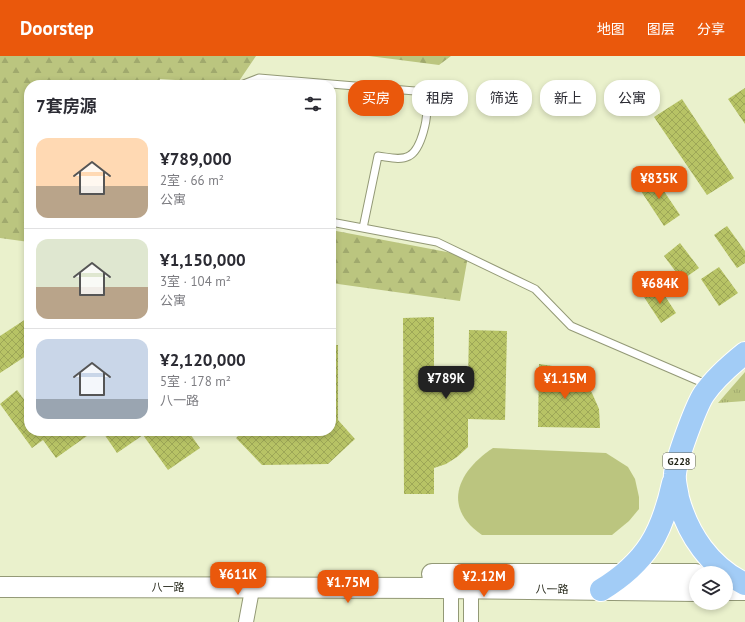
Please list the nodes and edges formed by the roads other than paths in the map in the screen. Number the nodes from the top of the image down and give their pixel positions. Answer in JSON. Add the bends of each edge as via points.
{"nodes":[{"id":1,"x":254,"y":80,"type":"edge"},
{"id":2,"x":283,"y":80,"type":"edge"},
{"id":3,"x":336,"y":84,"type":"edge"},
{"id":4,"x":336,"y":223,"type":"edge"},
{"id":5,"x":363,"y":228,"type":"junction"},
{"id":6,"x":745,"y":353,"type":"edge"},
{"id":7,"x":710,"y":386,"type":"junction"},
{"id":8,"x":675,"y":474,"type":"junction"},
{"id":9,"x":0,"y":574,"type":"edge"},
{"id":10,"x":624,"y":574,"type":"junction"},
{"id":11,"x":689,"y":574,"type":"edge"},
{"id":12,"x":734,"y":579,"type":"edge"},
{"id":13,"x":254,"y":581,"type":"junction"},
{"id":14,"x":461,"y":581,"type":"junction"},
{"id":15,"x":0,"y":587,"type":"edge"},
{"id":16,"x":601,"y":590,"type":"junction"},
{"id":17,"x":745,"y":590,"type":"edge"},
{"id":18,"x":689,"y":591,"type":"edge"},
{"id":19,"x":246,"y":622,"type":"edge"},
{"id":20,"x":452,"y":622,"type":"edge"},
{"id":21,"x":471,"y":622,"type":"edge"}],
"edges":[{"from":1,"to":2,"type":"lane"},
{"from":3,"to":5,"type":"lane","via":[[415,91],[421,96],[427,111],[419,145],[415,151],[408,157],[398,159],[378,156]]},
{"from":4,"to":5,"type":"lane"},
{"from":5,"to":7,"type":"lane","via":[[437,242],[535,289],[571,326]]},
{"from":6,"to":7,"type":"highway","number":"G228"},
{"from":7,"to":8,"type":"highway","number":"G228","via":[[697,408]]},
{"from":8,"to":10,"type":"highway","via":[[661,527],[645,552]]},
{"from":8,"to":12,"type":"highway","number":"G228","via":[[682,513],[690,530],[701,548]]},
{"from":9,"to":13,"type":"main road"},
{"from":10,"to":11,"type":"main road"},
{"from":10,"to":14,"type":"main road"},
{"from":10,"to":16,"type":"highway"},
{"from":12,"to":17,"type":"main road"},
{"from":13,"to":14,"type":"main road"},
{"from":13,"to":15,"type":"main road","name":"八一路"},
{"from":13,"to":19,"type":"street"},
{"from":14,"to":16,"type":"main road","name":"八一路"},
{"from":14,"to":20,"type":"street"},
{"from":14,"to":21,"type":"street"},
{"from":16,"to":18,"type":"main road","name":"八一路"}]}
